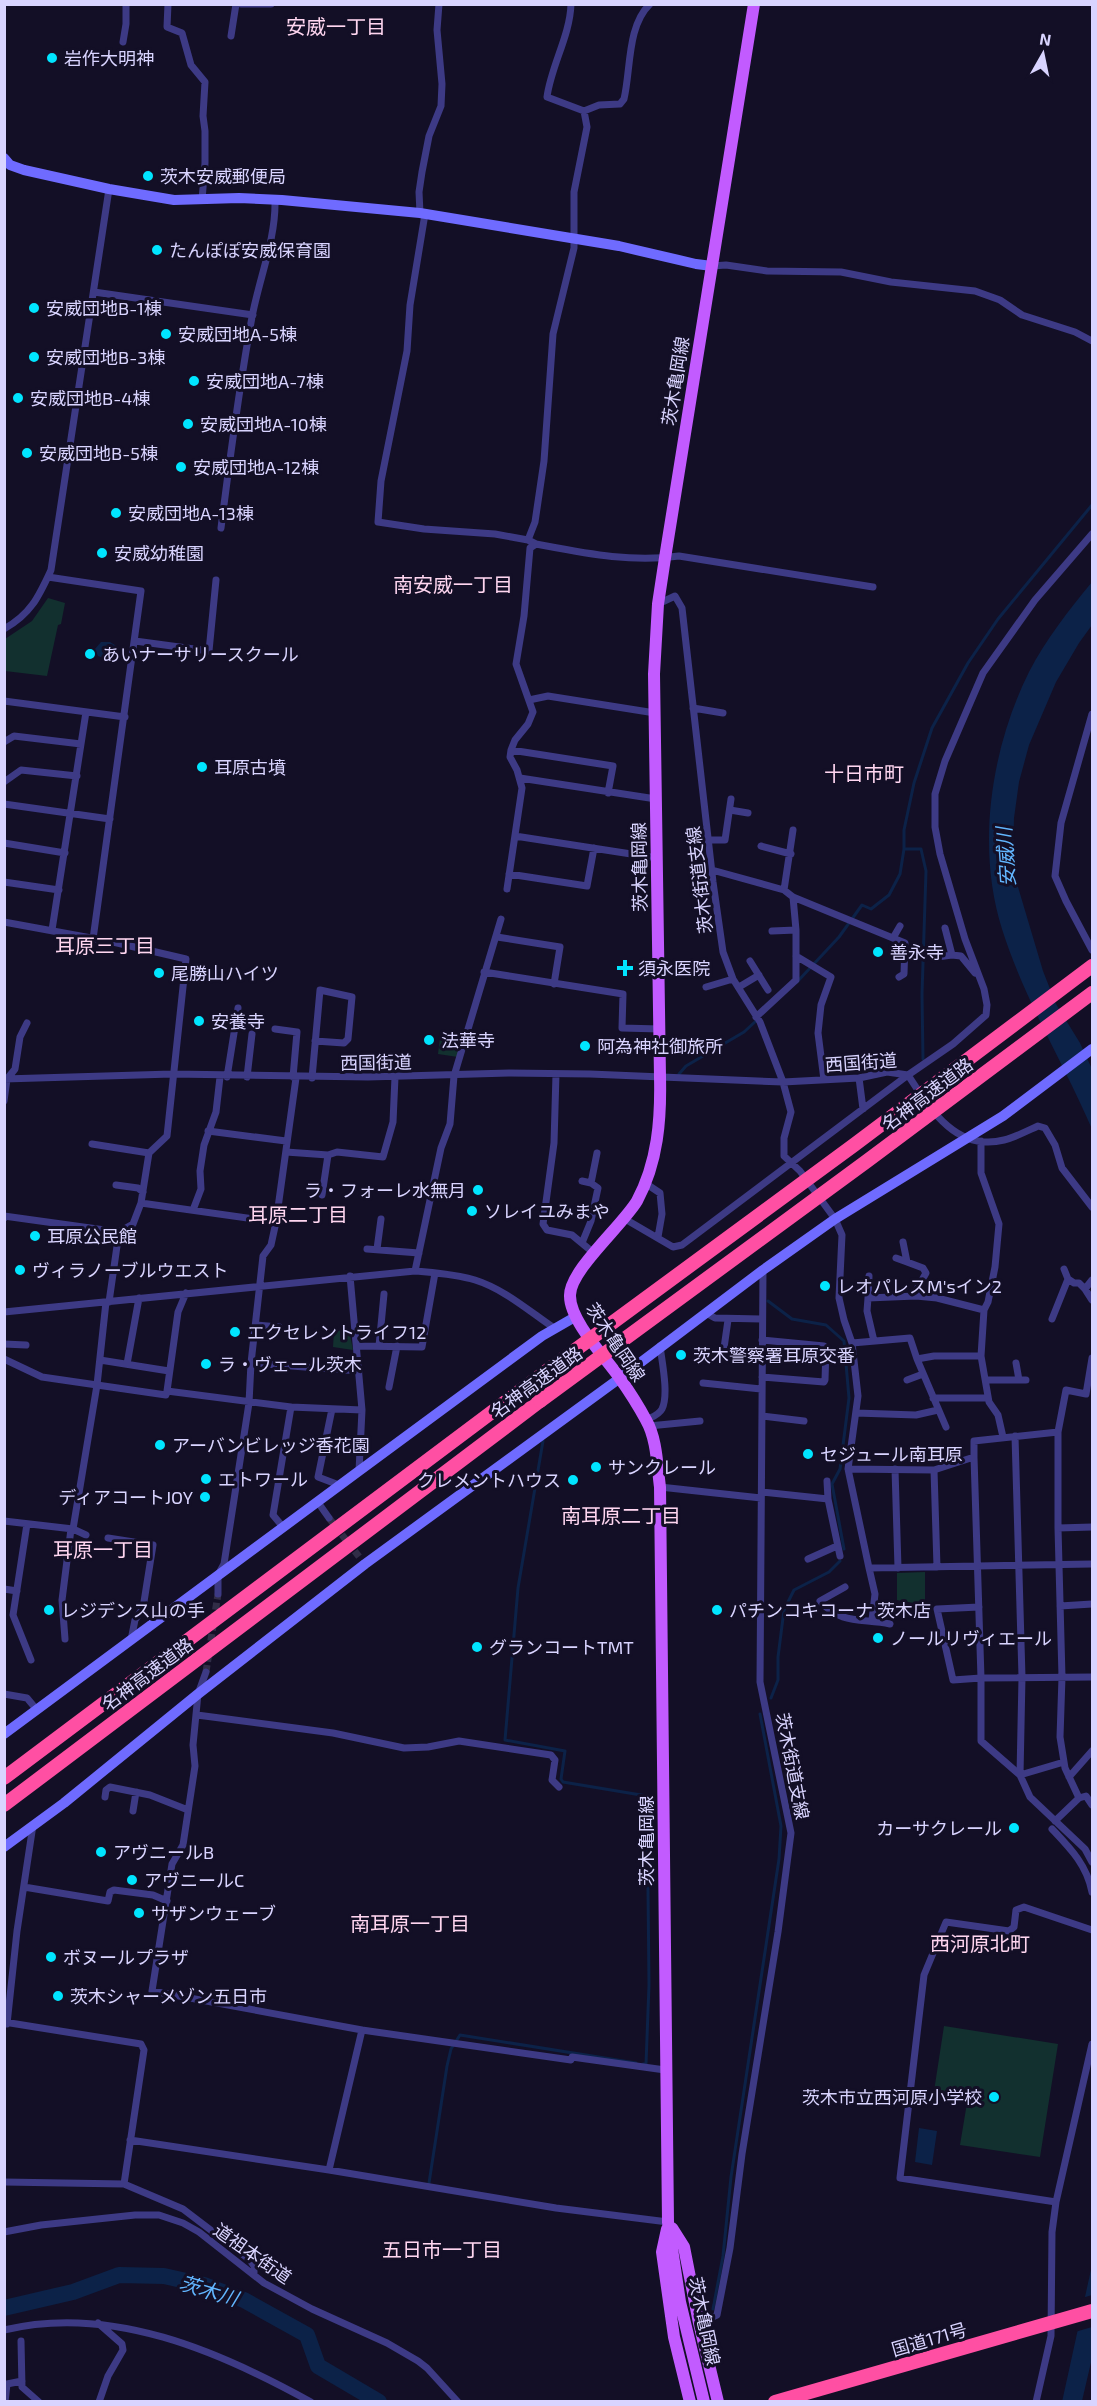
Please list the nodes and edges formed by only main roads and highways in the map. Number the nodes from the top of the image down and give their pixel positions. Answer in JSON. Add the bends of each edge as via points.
{"nodes":[{"id":1,"x":754,"y":4,"type":"edge"},
{"id":2,"x":1092,"y":966,"type":"edge"},
{"id":3,"x":1092,"y":993,"type":"edge"},
{"id":4,"x":4,"y":1778,"type":"edge"},
{"id":5,"x":4,"y":1805,"type":"edge"},
{"id":6,"x":668,"y":2222,"type":"junction"},
{"id":7,"x":1092,"y":2311,"type":"edge"},
{"id":8,"x":690,"y":2402,"type":"edge"},
{"id":9,"x":704,"y":2402,"type":"edge"},
{"id":10,"x":718,"y":2402,"type":"edge"},
{"id":11,"x":775,"y":2402,"type":"edge"}],
"edges":[{"from":1,"to":6,"type":"main road","name":"茨木亀岡線","via":[[658,604],[654,662],[659,1134],[645,1183],[625,1218],[576,1275],[569,1299],[575,1317],[648,1423],[660,1486]]},
{"from":2,"to":4,"type":"highway","name":"名神高速道路","bridge":true},
{"from":3,"to":5,"type":"highway","name":"名神高速道路","bridge":true,"via":[[540,1401]]},
{"from":6,"to":8,"type":"main road","via":[[662,2252],[674,2337]]},
{"from":6,"to":9,"type":"main road","name":"茨木亀岡線","via":[[680,2302]]},
{"from":6,"to":10,"type":"main road","via":[[684,2247]]},
{"from":7,"to":11,"type":"highway","name":"国道171号"}]}
